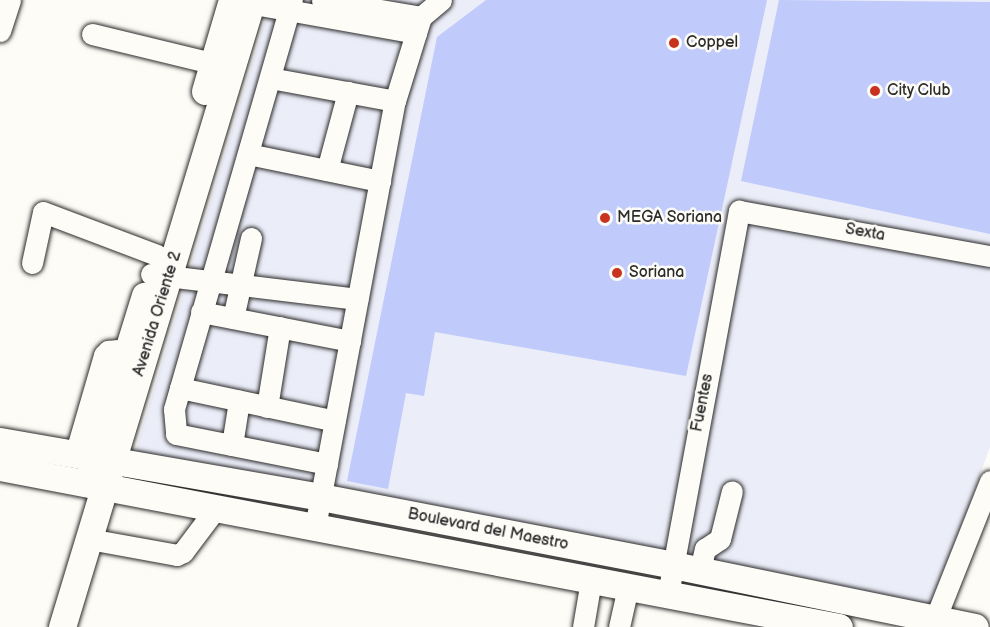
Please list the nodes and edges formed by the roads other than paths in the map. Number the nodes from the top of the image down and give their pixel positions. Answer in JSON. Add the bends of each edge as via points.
{"nodes":[{"id":1,"x":10,"y":0,"type":"edge"},
{"id":2,"x":322,"y":0,"type":"edge"},
{"id":3,"x":441,"y":0,"type":"edge"},
{"id":4,"x":242,"y":1,"type":"edge"},
{"id":5,"x":291,"y":5,"type":"edge"},
{"id":6,"x":418,"y":25,"type":"junction"},
{"id":7,"x":0,"y":31,"type":"edge"},
{"id":8,"x":92,"y":34,"type":"dead end"},
{"id":9,"x":223,"y":66,"type":"junction"},
{"id":10,"x":270,"y":78,"type":"junction"},
{"id":11,"x":348,"y":92,"type":"junction"},
{"id":12,"x":395,"y":101,"type":"junction"},
{"id":13,"x":248,"y":154,"type":"junction"},
{"id":14,"x":327,"y":170,"type":"junction"},
{"id":15,"x":380,"y":181,"type":"junction"},
{"id":16,"x":739,"y":211,"type":"joint"},
{"id":17,"x":251,"y":238,"type":"dead end"},
{"id":18,"x":990,"y":256,"type":"edge"},
{"id":19,"x":32,"y":262,"type":"dead end"},
{"id":20,"x":159,"y":269,"type":"junction"},
{"id":21,"x":210,"y":280,"type":"junction"},
{"id":22,"x":241,"y":284,"type":"junction"},
{"id":23,"x":357,"y":300,"type":"junction"},
{"id":24,"x":201,"y":312,"type":"junction"},
{"id":25,"x":233,"y":318,"type":"junction"},
{"id":26,"x":280,"y":327,"type":"junction"},
{"id":27,"x":350,"y":341,"type":"junction"},
{"id":28,"x":180,"y":388,"type":"junction"},
{"id":29,"x":239,"y":401,"type":"junction"},
{"id":30,"x":267,"y":407,"type":"junction"},
{"id":31,"x":335,"y":421,"type":"junction"},
{"id":32,"x":0,"y":441,"type":"edge"},
{"id":33,"x":232,"y":445,"type":"junction"},
{"id":34,"x":327,"y":464,"type":"junction"},
{"id":35,"x":0,"y":466,"type":"edge"},
{"id":36,"x":95,"y":469,"type":"junction"},
{"id":37,"x":990,"y":481,"type":"edge"},
{"id":38,"x":732,"y":491,"type":"dead end"},
{"id":39,"x":321,"y":497,"type":"junction"},
{"id":40,"x":216,"y":508,"type":"junction"},
{"id":41,"x":315,"y":527,"type":"junction"},
{"id":42,"x":89,"y":539,"type":"junction"},
{"id":43,"x":673,"y":565,"type":"junction"},
{"id":44,"x":700,"y":570,"type":"junction"},
{"id":45,"x":591,"y":580,"type":"junction"},
{"id":46,"x":628,"y":587,"type":"junction"},
{"id":47,"x":668,"y":594,"type":"junction"},
{"id":48,"x":934,"y":623,"type":"edge"},
{"id":49,"x":46,"y":627,"type":"edge"},
{"id":50,"x":62,"y":627,"type":"edge"},
{"id":51,"x":583,"y":627,"type":"edge"},
{"id":52,"x":619,"y":627,"type":"edge"},
{"id":53,"x":839,"y":627,"type":"edge"},
{"id":54,"x":975,"y":627,"type":"edge"}],
"edges":[{"from":1,"to":7,"type":"street"},
{"from":2,"to":6,"type":"street"},
{"from":3,"to":6,"type":"street"},
{"from":4,"to":5,"type":"street"},
{"from":4,"to":9,"type":"main road","name":"Avenida Oriente 2"},
{"from":5,"to":6,"type":"street"},
{"from":5,"to":10,"type":"street"},
{"from":6,"to":12,"type":"street"},
{"from":8,"to":9,"type":"street"},
{"from":9,"to":20,"type":"main road","name":"Avenida Oriente 2"},
{"from":10,"to":11,"type":"street"},
{"from":10,"to":13,"type":"street"},
{"from":11,"to":12,"type":"street"},
{"from":11,"to":14,"type":"street"},
{"from":12,"to":15,"type":"street"},
{"from":13,"to":14,"type":"street"},
{"from":13,"to":21,"type":"street"},
{"from":14,"to":15,"type":"street"},
{"from":15,"to":23,"type":"street"},
{"from":16,"to":18,"type":"street","name":"Sexta"},
{"from":16,"to":43,"type":"street","name":"Fuentes"},
{"from":17,"to":22,"type":"street"},
{"from":19,"to":20,"type":"street","via":[[43,212]]},
{"from":20,"to":21,"type":"street"},
{"from":20,"to":36,"type":"main road","name":"Avenida Oriente 2"},
{"from":20,"to":36,"type":"main road","name":"Avenida Oriente 2","via":[[126,349]]},
{"from":21,"to":22,"type":"street"},
{"from":21,"to":24,"type":"street"},
{"from":22,"to":23,"type":"street"},
{"from":22,"to":25,"type":"street"},
{"from":23,"to":27,"type":"street"},
{"from":24,"to":25,"type":"street"},
{"from":24,"to":28,"type":"street"},
{"from":25,"to":26,"type":"street"},
{"from":26,"to":27,"type":"street"},
{"from":26,"to":30,"type":"street"},
{"from":27,"to":31,"type":"street"},
{"from":28,"to":29,"type":"street"},
{"from":28,"to":33,"type":"street","via":[[174,409],[176,435]]},
{"from":29,"to":30,"type":"street"},
{"from":29,"to":33,"type":"street"},
{"from":30,"to":31,"type":"street"},
{"from":31,"to":34,"type":"street"},
{"from":32,"to":36,"type":"main road","name":"Boulevard del Maestro"},
{"from":33,"to":34,"type":"street"},
{"from":34,"to":39,"type":"street"},
{"from":35,"to":36,"type":"main road","name":"Boulevard del Maestro"},
{"from":36,"to":39,"type":"main road","name":"Boulevard del Maestro"},
{"from":36,"to":40,"type":"main road","name":"Boulevard del Maestro"},
{"from":36,"to":42,"type":"main road","name":"Avenida Oriente 2"},
{"from":36,"to":49,"type":"main road","name":"Avenida Oriente 2"},
{"from":37,"to":48,"type":"street"},
{"from":38,"to":44,"type":"street","via":[[720,539],[705,549]]},
{"from":39,"to":41,"type":"street"},
{"from":39,"to":43,"type":"main road","name":"Boulevard del Maestro"},
{"from":40,"to":41,"type":"main road","name":"Boulevard del Maestro"},
{"from":40,"to":42,"type":"street","via":[[177,555]]},
{"from":41,"to":45,"type":"main road","name":"Boulevard del Maestro"},
{"from":42,"to":50,"type":"main road","name":"Avenida Oriente 2"},
{"from":43,"to":44,"type":"main road","name":"Boulevard del Maestro"},
{"from":43,"to":47,"type":"street","name":"Fuentes"},
{"from":44,"to":48,"type":"main road","name":"Boulevard del Maestro"},
{"from":45,"to":46,"type":"main road","name":"Boulevard del Maestro"},
{"from":45,"to":51,"type":"street"},
{"from":46,"to":47,"type":"main road","name":"Boulevard del Maestro"},
{"from":46,"to":52,"type":"street"},
{"from":47,"to":53,"type":"main road","name":"Boulevard del Maestro"},
{"from":48,"to":54,"type":"main road","name":"Boulevard del Maestro"}]}
